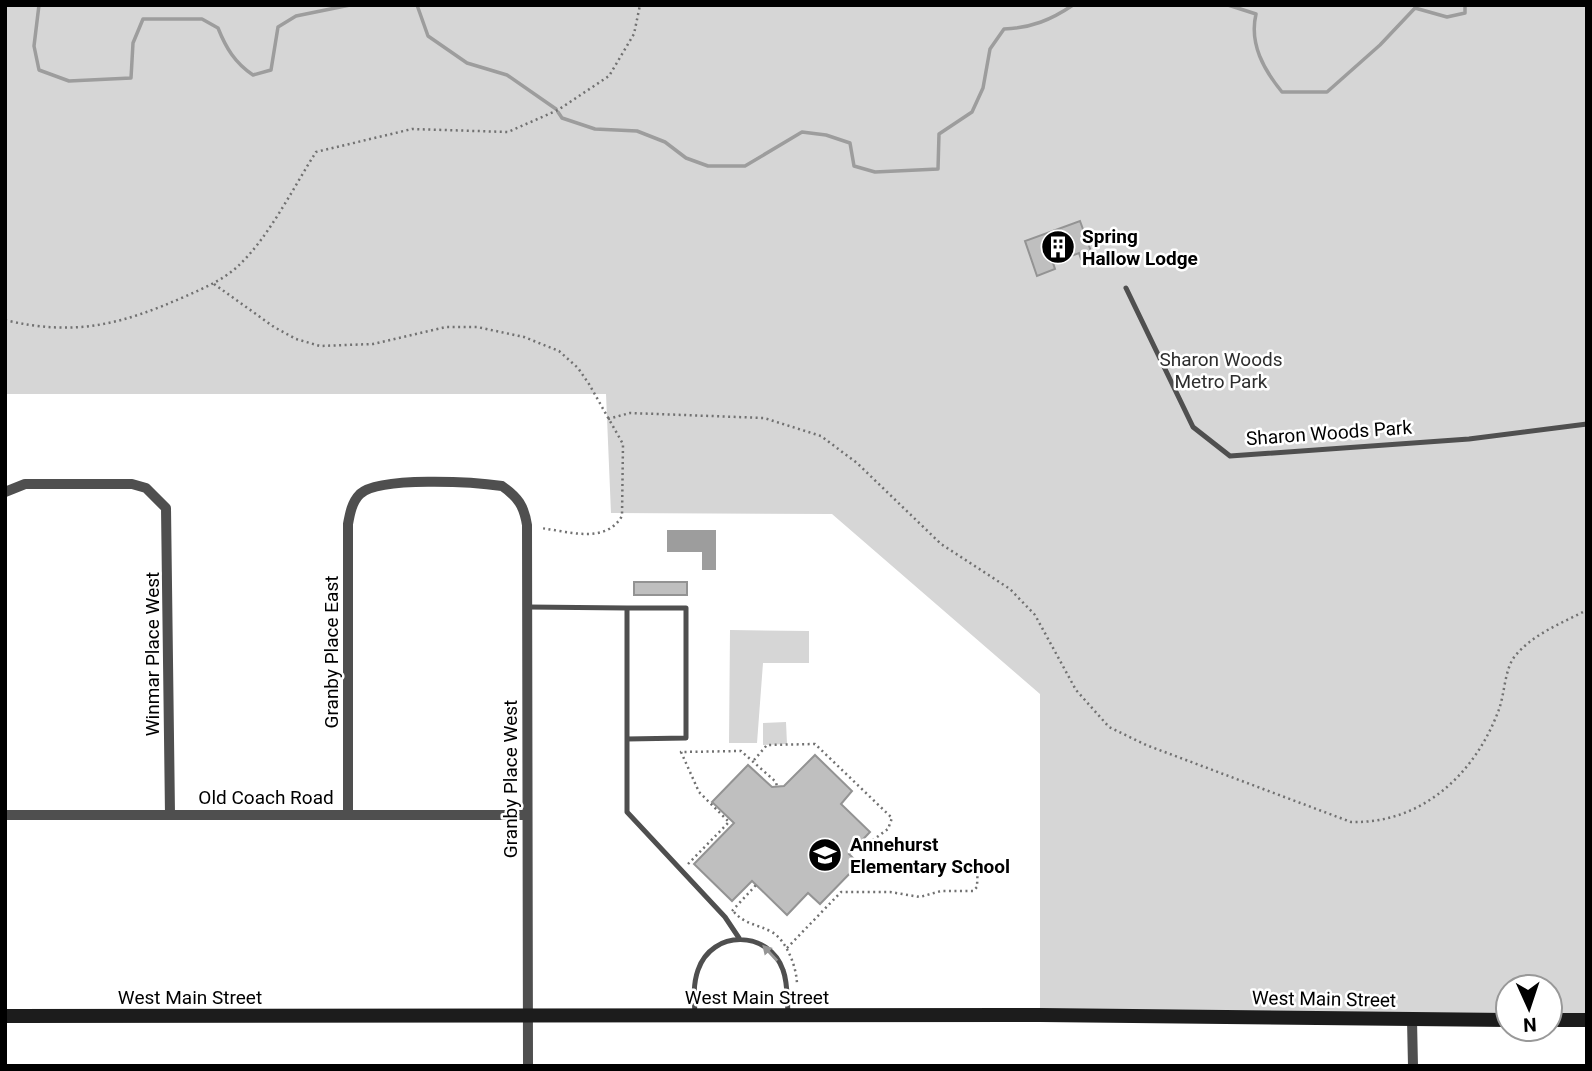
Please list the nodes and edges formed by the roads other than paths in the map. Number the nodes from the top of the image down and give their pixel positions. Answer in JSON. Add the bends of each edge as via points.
{"nodes":[{"id":1,"x":1126,"y":288,"type":"dead end"},
{"id":2,"x":1587,"y":424,"type":"edge"},
{"id":3,"x":5,"y":492,"type":"edge"},
{"id":4,"x":515,"y":495,"type":"joint"},
{"id":5,"x":526,"y":607,"type":"junction"},
{"id":6,"x":627,"y":608,"type":"junction"},
{"id":7,"x":627,"y":739,"type":"junction"},
{"id":8,"x":170,"y":814,"type":"junction"},
{"id":9,"x":348,"y":814,"type":"junction"},
{"id":10,"x":5,"y":815,"type":"edge"},
{"id":11,"x":527,"y":815,"type":"junction"},
{"id":12,"x":739,"y":938,"type":"junction"},
{"id":13,"x":5,"y":1016,"type":"edge"},
{"id":14,"x":528,"y":1016,"type":"junction"},
{"id":15,"x":695,"y":1016,"type":"junction"},
{"id":16,"x":788,"y":1016,"type":"junction"},
{"id":17,"x":1412,"y":1020,"type":"junction"},
{"id":18,"x":1494,"y":1020,"type":"edge"},
{"id":19,"x":1564,"y":1020,"type":"edge"},
{"id":20,"x":1587,"y":1020,"type":"edge"},
{"id":21,"x":528,"y":1066,"type":"edge"},
{"id":22,"x":1413,"y":1066,"type":"edge"}],
"edges":[{"from":1,"to":2,"type":"lane","name":"Sharon Woods Park","via":[[1193,428],[1230,456],[1469,439]]},
{"from":3,"to":8,"type":"street","name":"Winmar Place West","via":[[25,484],[132,484],[158,496],[166,508]]},
{"from":4,"to":5,"type":"street","name":"Granby Place West","via":[[524,508],[527,525]]},
{"from":4,"to":9,"type":"street","name":"Granby Place East","via":[[502,486],[486,484],[387,484],[360,494],[351,508]]},
{"from":5,"to":6,"type":"lane"},
{"from":5,"to":11,"type":"street","name":"Granby Place West"},
{"from":6,"to":7,"type":"lane"},
{"from":6,"to":7,"type":"lane","via":[[686,608],[686,738]]},
{"from":7,"to":12,"type":"lane","via":[[626,812],[725,917]]},
{"from":8,"to":9,"type":"street","name":"Old Coach Road"},
{"from":8,"to":10,"type":"street","name":"Old Coach Road"},
{"from":9,"to":11,"type":"street","name":"Old Coach Road"},
{"from":11,"to":14,"type":"street","name":"Granby Place West"},
{"from":12,"to":15,"type":"lane","via":[[720,943],[698,968]]},
{"from":16,"to":12,"type":"lane","one_way":true,"via":[[783,969],[774,954],[759,942]]},
{"from":13,"to":14,"type":"main road","name":"West Main Street"},
{"from":14,"to":15,"type":"main road","name":"West Main Street"},
{"from":14,"to":21,"type":"street","name":"Granby Place West"},
{"from":15,"to":16,"type":"main road","name":"West Main Street"},
{"from":16,"to":17,"type":"main road","name":"West Main Street"},
{"from":17,"to":18,"type":"main road","name":"West Main Street"},
{"from":17,"to":22,"type":"street"},
{"from":19,"to":20,"type":"main road"}]}
